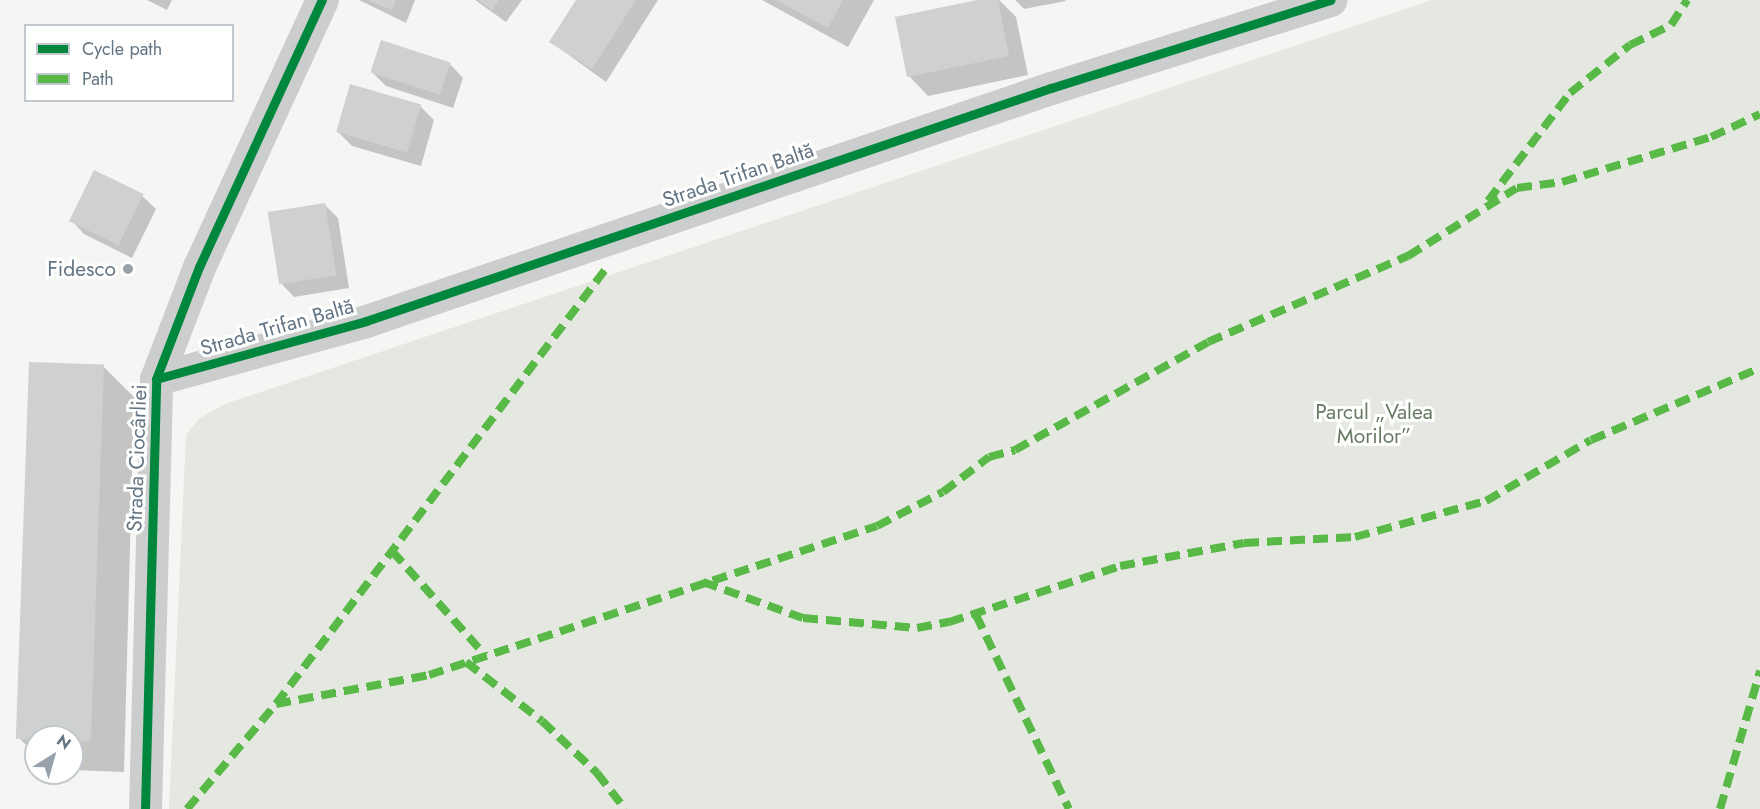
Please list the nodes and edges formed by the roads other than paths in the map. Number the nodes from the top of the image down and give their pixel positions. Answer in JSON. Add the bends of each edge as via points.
{"nodes":[{"id":1,"x":322,"y":0,"type":"edge"},
{"id":2,"x":1330,"y":0,"type":"edge"},
{"id":3,"x":156,"y":379,"type":"junction"},
{"id":4,"x":146,"y":809,"type":"edge"}],
"edges":[{"from":1,"to":3,"type":"street","name":"Strada Ciocârliei","via":[[199,267]]},
{"from":2,"to":3,"type":"street","name":"Strada Trifan Baltă","via":[[1051,88],[366,321]]},
{"from":3,"to":4,"type":"street","name":"Strada Ciocârliei"}]}
